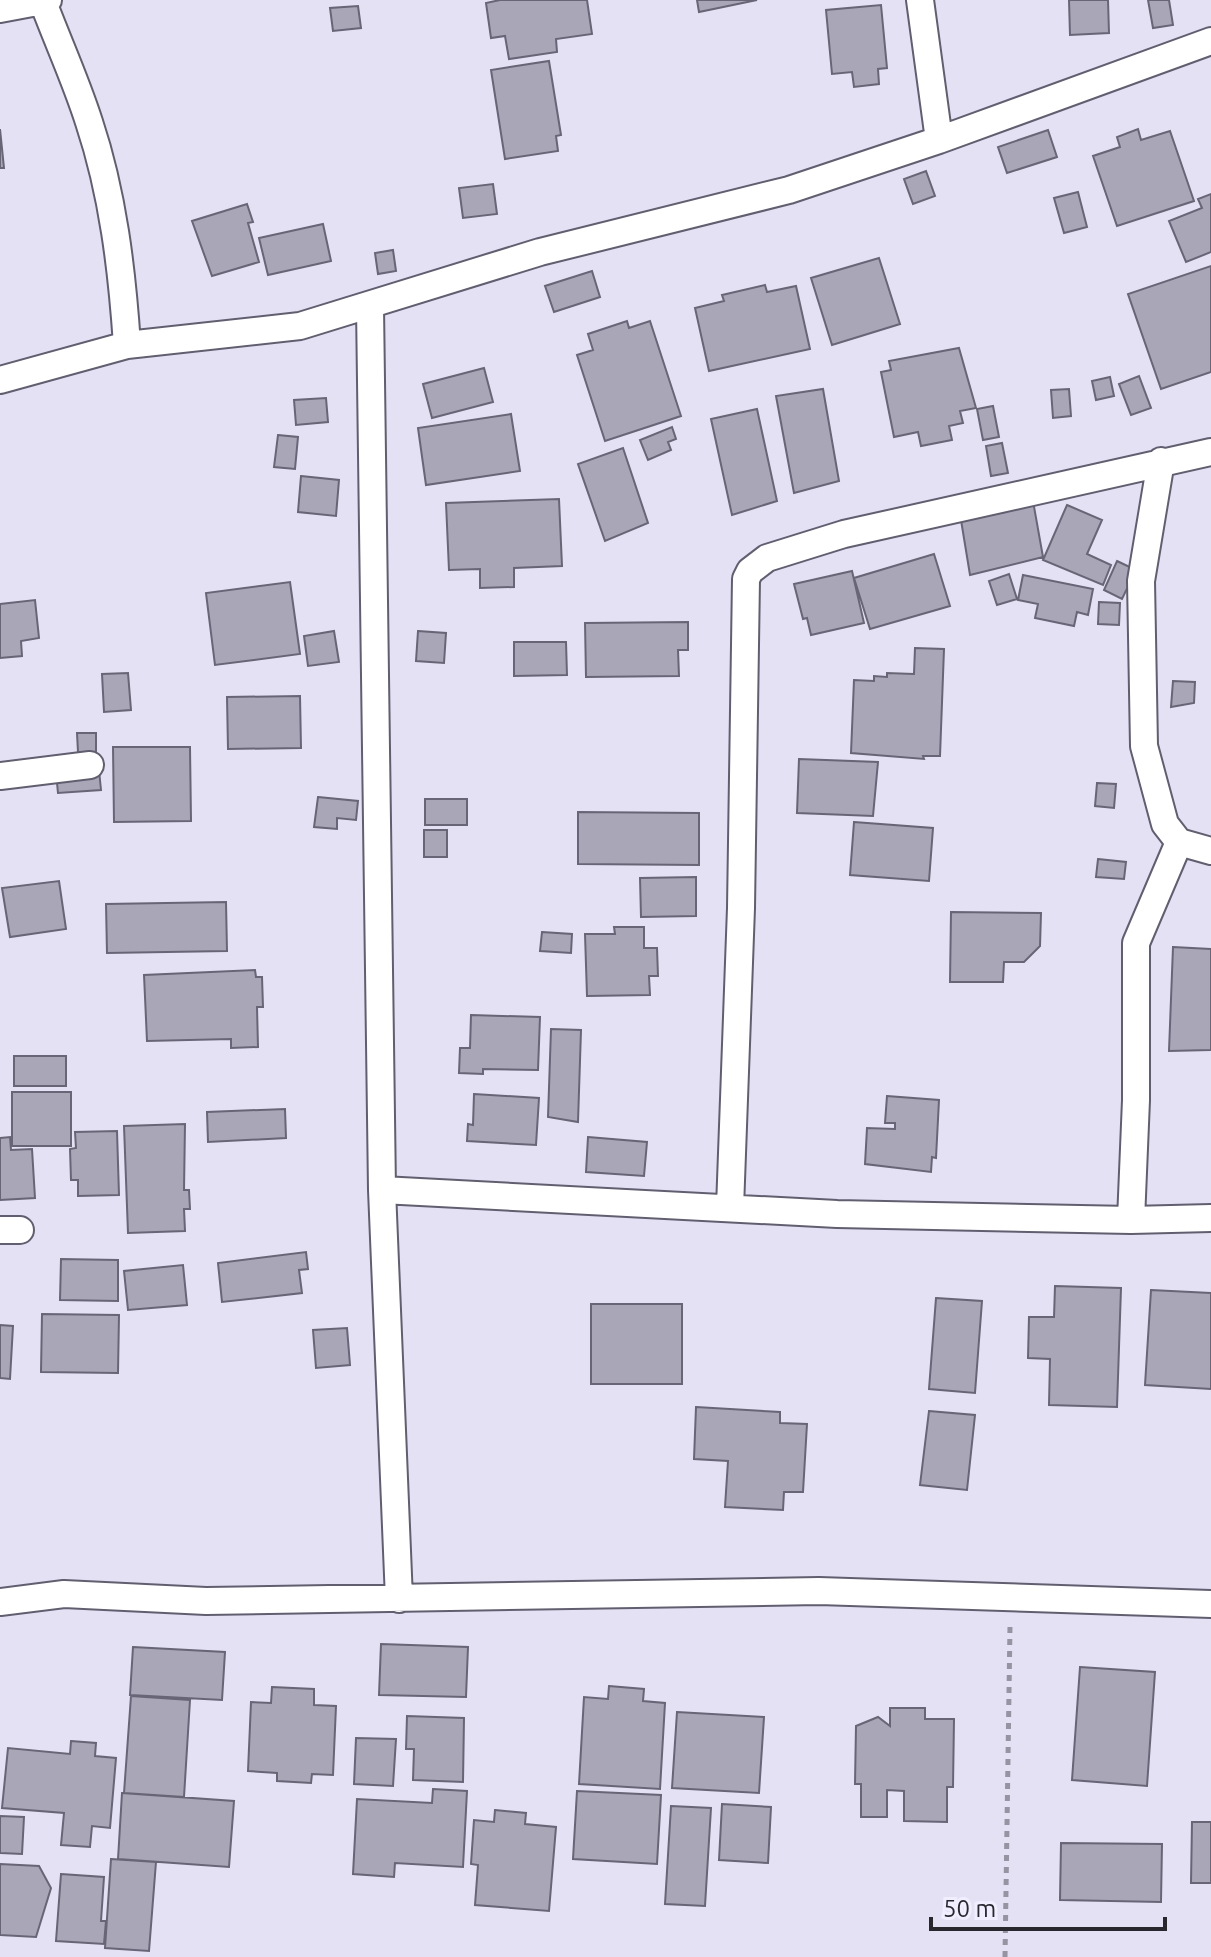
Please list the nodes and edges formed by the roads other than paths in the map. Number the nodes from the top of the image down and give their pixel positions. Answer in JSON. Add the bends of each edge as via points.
{"nodes":[{"id":1,"x":920,"y":0,"type":"edge"},
{"id":2,"x":45,"y":1,"type":"edge"},
{"id":3,"x":0,"y":9,"type":"edge"},
{"id":4,"x":1211,"y":41,"type":"edge"},
{"id":5,"x":939,"y":140,"type":"junction"},
{"id":6,"x":370,"y":307,"type":"junction"},
{"id":7,"x":127,"y":345,"type":"junction"},
{"id":8,"x":0,"y":380,"type":"edge"},
{"id":9,"x":1211,"y":452,"type":"edge"},
{"id":10,"x":1161,"y":461,"type":"junction"},
{"id":11,"x":90,"y":765,"type":"dead end"},
{"id":12,"x":0,"y":776,"type":"edge"},
{"id":13,"x":1179,"y":842,"type":"junction"},
{"id":14,"x":1211,"y":851,"type":"edge"},
{"id":15,"x":382,"y":1190,"type":"junction"},
{"id":16,"x":730,"y":1208,"type":"junction"},
{"id":17,"x":1211,"y":1218,"type":"edge"},
{"id":18,"x":1131,"y":1220,"type":"junction"},
{"id":19,"x":399,"y":1599,"type":"junction"},
{"id":20,"x":0,"y":1602,"type":"edge"},
{"id":21,"x":1211,"y":1604,"type":"edge"}],
"edges":[{"from":1,"to":5,"type":"street"},
{"from":2,"to":3,"type":"street"},
{"from":2,"to":7,"type":"street","via":[[89,122],[107,190],[122,269]]},
{"from":4,"to":5,"type":"street"},
{"from":5,"to":6,"type":"street","via":[[789,190],[540,252]]},
{"from":6,"to":7,"type":"street","via":[[300,326]]},
{"from":6,"to":15,"type":"street"},
{"from":7,"to":8,"type":"street"},
{"from":9,"to":10,"type":"street"},
{"from":10,"to":13,"type":"street","via":[[1141,581],[1144,746],[1165,824]]},
{"from":10,"to":16,"type":"street","via":[[844,534],[767,558],[750,571]]},
{"from":11,"to":12,"type":"street"},
{"from":13,"to":14,"type":"street"},
{"from":13,"to":18,"type":"street","via":[[1136,943]]},
{"from":15,"to":16,"type":"street"},
{"from":15,"to":19,"type":"street"},
{"from":16,"to":18,"type":"street"},
{"from":17,"to":18,"type":"street"},
{"from":19,"to":20,"type":"street","via":[[206,1601],[64,1594]]},
{"from":19,"to":21,"type":"street","via":[[819,1591]]}]}
